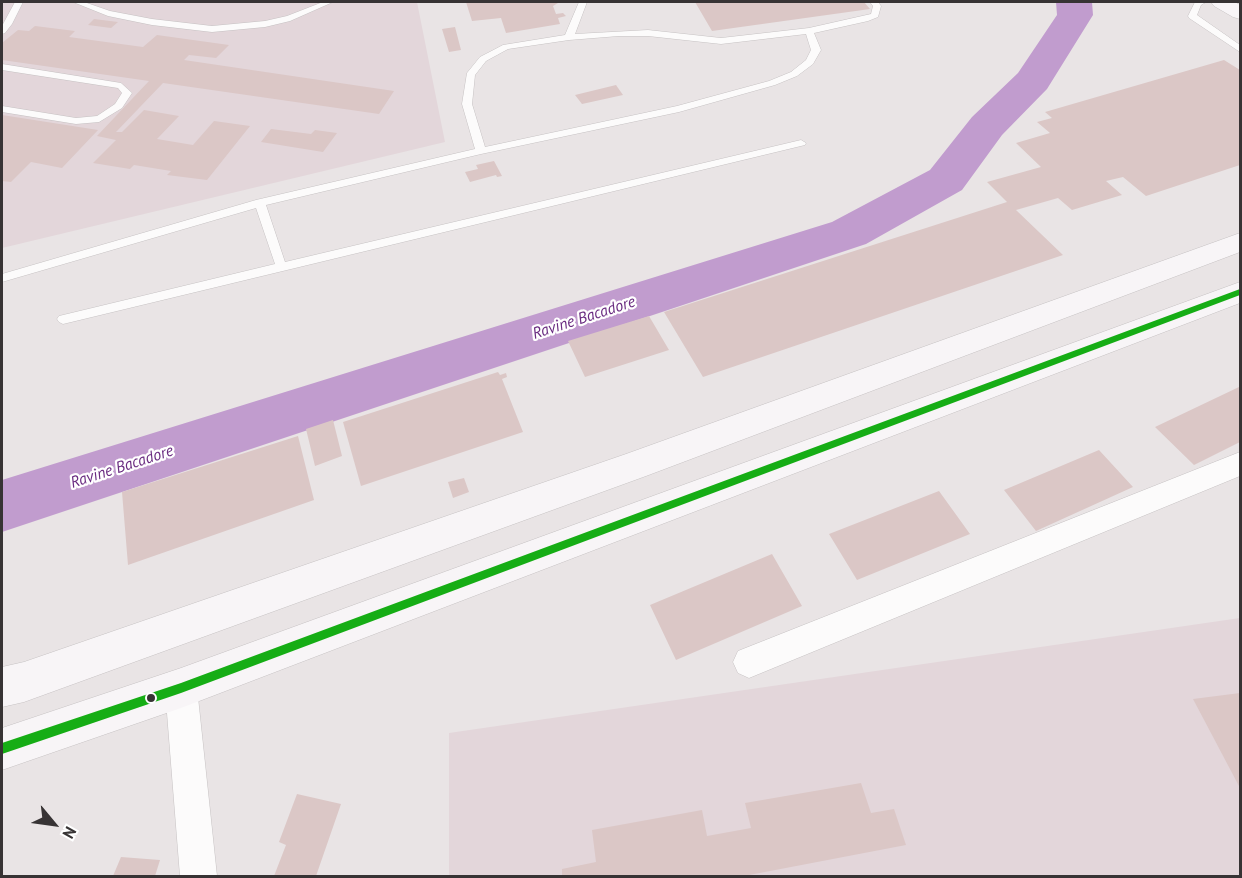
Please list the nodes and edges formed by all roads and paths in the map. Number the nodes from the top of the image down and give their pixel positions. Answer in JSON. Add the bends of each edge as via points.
{"nodes":[{"id":1,"x":19,"y":2,"type":"edge"},
{"id":2,"x":77,"y":2,"type":"edge"},
{"id":3,"x":330,"y":2,"type":"edge"},
{"id":4,"x":583,"y":2,"type":"edge"},
{"id":5,"x":874,"y":2,"type":"edge"},
{"id":6,"x":1202,"y":2,"type":"edge"},
{"id":7,"x":1221,"y":2,"type":"edge"},
{"id":8,"x":1240,"y":13,"type":"edge"},
{"id":9,"x":2,"y":31,"type":"edge"},
{"id":10,"x":809,"y":31,"type":"junction"},
{"id":11,"x":569,"y":37,"type":"junction"},
{"id":12,"x":1240,"y":49,"type":"edge"},
{"id":13,"x":2,"y":67,"type":"edge"},
{"id":14,"x":2,"y":109,"type":"edge"},
{"id":15,"x":801,"y":143,"type":"dead end"},
{"id":16,"x":481,"y":151,"type":"junction"},
{"id":17,"x":260,"y":203,"type":"junction"},
{"id":18,"x":1240,"y":242,"type":"edge"},
{"id":19,"x":281,"y":266,"type":"junction"},
{"id":20,"x":2,"y":278,"type":"edge"},
{"id":21,"x":1240,"y":292,"type":"edge"},
{"id":22,"x":63,"y":320,"type":"dead end"},
{"id":23,"x":1240,"y":464,"type":"edge"},
{"id":24,"x":749,"y":662,"type":"dead end"},
{"id":25,"x":2,"y":687,"type":"edge"},
{"id":26,"x":181,"y":688,"type":"junction"},
{"id":27,"x":2,"y":749,"type":"edge"},
{"id":28,"x":199,"y":876,"type":"edge"}],
"edges":[{"from":1,"to":9,"type":"lane"},
{"from":2,"to":3,"type":"lane","via":[[152,22],[212,28],[265,24]]},
{"from":4,"to":11,"type":"lane"},
{"from":5,"to":10,"type":"lane","via":[[875,15],[865,20]]},
{"from":6,"to":12,"type":"lane","via":[[1192,16]]},
{"from":7,"to":8,"type":"main road"},
{"from":10,"to":11,"type":"lane","via":[[721,41],[648,33]]},
{"from":10,"to":16,"type":"lane","via":[[816,50],[810,62],[772,83],[679,109]]},
{"from":11,"to":16,"type":"lane","via":[[506,47],[483,58],[470,75],[467,104]]},
{"from":13,"to":14,"type":"lane","via":[[121,86],[127,93],[119,106],[99,119],[76,121]]},
{"from":15,"to":19,"type":"lane"},
{"from":16,"to":17,"type":"lane"},
{"from":17,"to":19,"type":"lane"},
{"from":17,"to":20,"type":"lane"},
{"from":18,"to":25,"type":"main road","via":[[634,466]]},
{"from":19,"to":22,"type":"lane"},
{"from":21,"to":26,"type":"main road"},
{"from":23,"to":24,"type":"street"},
{"from":26,"to":27,"type":"main road"},
{"from":26,"to":28,"type":"street"}]}
